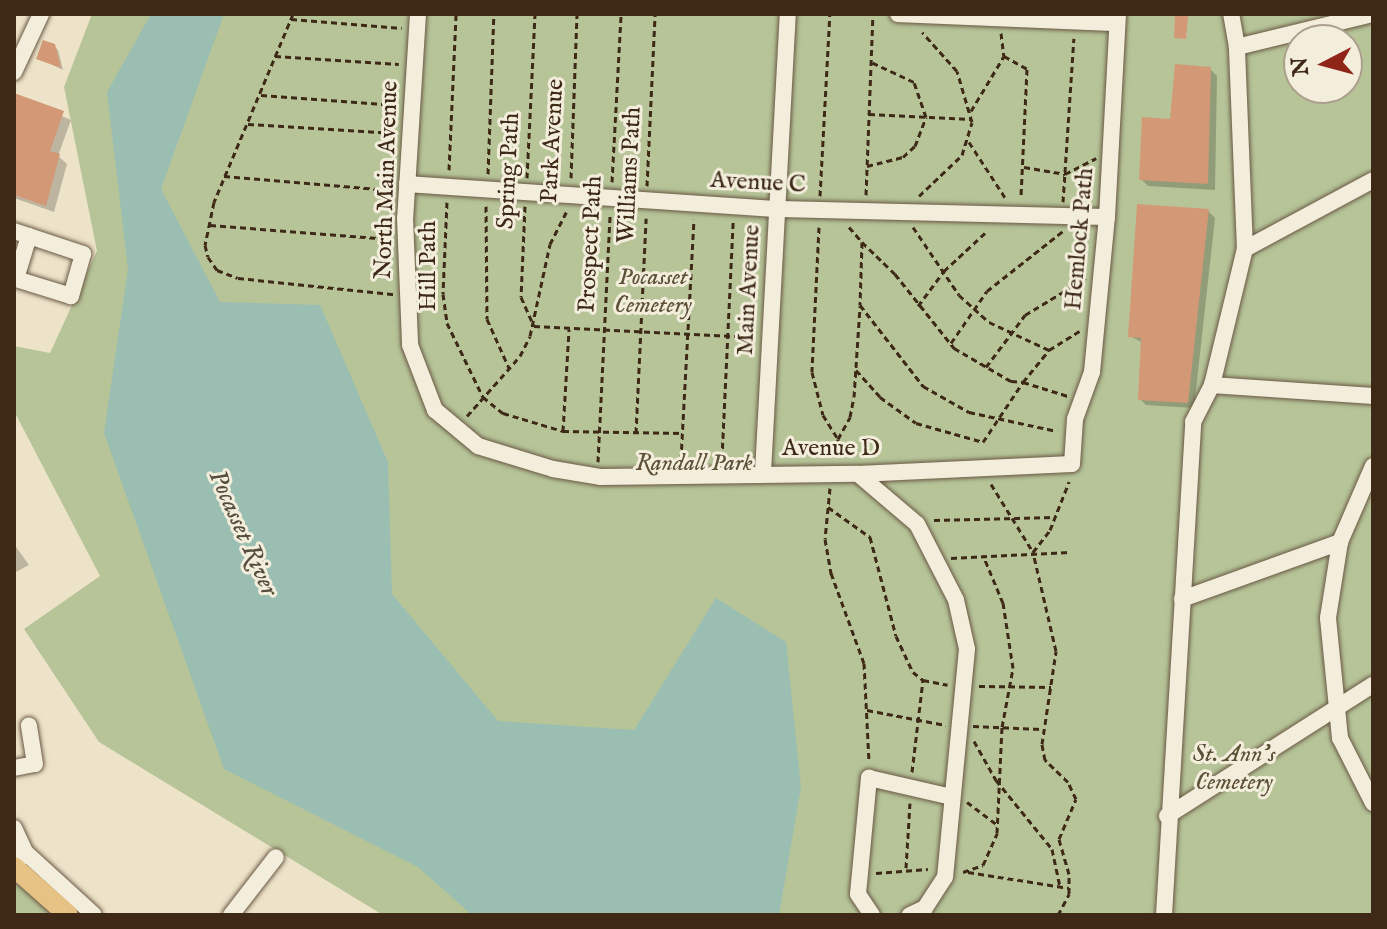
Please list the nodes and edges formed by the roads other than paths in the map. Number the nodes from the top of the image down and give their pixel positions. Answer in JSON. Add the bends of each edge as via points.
{"nodes":[{"id":1,"x":41,"y":14,"type":"edge"},
{"id":2,"x":788,"y":14,"type":"edge"},
{"id":3,"x":898,"y":14,"type":"edge"},
{"id":4,"x":1231,"y":14,"type":"edge"},
{"id":5,"x":1372,"y":14,"type":"edge"},
{"id":6,"x":1117,"y":18,"type":"edge"},
{"id":7,"x":418,"y":21,"type":"edge"},
{"id":8,"x":1237,"y":47,"type":"junction"},
{"id":9,"x":14,"y":72,"type":"edge"},
{"id":10,"x":1373,"y":180,"type":"edge"},
{"id":11,"x":407,"y":188,"type":"junction"},
{"id":12,"x":778,"y":209,"type":"junction"},
{"id":13,"x":1107,"y":217,"type":"junction"},
{"id":14,"x":21,"y":234,"type":"edge"},
{"id":15,"x":1245,"y":249,"type":"junction"},
{"id":16,"x":1212,"y":385,"type":"junction"},
{"id":17,"x":1373,"y":396,"type":"edge"},
{"id":18,"x":457,"y":428,"type":"joint"},
{"id":19,"x":1072,"y":464,"type":"joint"},
{"id":20,"x":1373,"y":466,"type":"edge"},
{"id":21,"x":763,"y":472,"type":"junction"},
{"id":22,"x":858,"y":474,"type":"junction"},
{"id":23,"x":1340,"y":542,"type":"junction"},
{"id":24,"x":1182,"y":599,"type":"junction"},
{"id":25,"x":1373,"y":685,"type":"edge"},
{"id":26,"x":1336,"y":713,"type":"junction"},
{"id":27,"x":29,"y":725,"type":"dead end"},
{"id":28,"x":14,"y":768,"type":"edge"},
{"id":29,"x":952,"y":797,"type":"junction"},
{"id":30,"x":1373,"y":803,"type":"edge"},
{"id":31,"x":1167,"y":816,"type":"junction"},
{"id":32,"x":14,"y":828,"type":"edge"},
{"id":33,"x":276,"y":857,"type":"dead end"},
{"id":34,"x":18,"y":862,"type":"edge"},
{"id":35,"x":80,"y":913,"type":"edge"},
{"id":36,"x":231,"y":915,"type":"edge"},
{"id":37,"x":872,"y":915,"type":"edge"},
{"id":38,"x":910,"y":915,"type":"edge"},
{"id":39,"x":1164,"y":915,"type":"edge"}],
"edges":[{"from":1,"to":9,"type":"street"},
{"from":2,"to":12,"type":"street","name":"Main Avenue"},
{"from":3,"to":6,"type":"street"},
{"from":4,"to":8,"type":"street"},
{"from":5,"to":8,"type":"street"},
{"from":6,"to":13,"type":"street","name":"Hemlock Path"},
{"from":7,"to":11,"type":"street","name":"North Main Avenue"},
{"from":8,"to":15,"type":"street"},
{"from":10,"to":15,"type":"street"},
{"from":11,"to":12,"type":"street","name":"Avenue C"},
{"from":11,"to":18,"type":"street","name":"North Main Avenue","via":[[410,345],[435,410]]},
{"from":12,"to":13,"type":"street","name":"Avenue C"},
{"from":12,"to":21,"type":"street","name":"Main Avenue"},
{"from":13,"to":19,"type":"street","name":"Hemlock Path","via":[[1087,397],[1075,419]]},
{"from":14,"to":14,"type":"street","via":[[16,279],[71,296],[83,254]]},
{"from":15,"to":16,"type":"street"},
{"from":16,"to":17,"type":"street"},
{"from":16,"to":24,"type":"street","via":[[1193,422]]},
{"from":18,"to":21,"type":"street","name":"Avenue D","via":[[478,446],[515,460],[598,477]]},
{"from":19,"to":22,"type":"street","name":"Avenue D"},
{"from":20,"to":23,"type":"street"},
{"from":21,"to":22,"type":"street","name":"Avenue D"},
{"from":22,"to":29,"type":"street","via":[[914,521],[939,559],[963,620],[965,686]]},
{"from":23,"to":24,"type":"street"},
{"from":23,"to":26,"type":"street","via":[[1328,618]]},
{"from":24,"to":31,"type":"street"},
{"from":25,"to":26,"type":"street"},
{"from":26,"to":30,"type":"street","via":[[1340,738]]},
{"from":26,"to":31,"type":"street"},
{"from":27,"to":28,"type":"street","via":[[35,764]]},
{"from":29,"to":37,"type":"street","via":[[869,778],[858,894]]},
{"from":29,"to":38,"type":"street","via":[[955,870],[925,908]]},
{"from":31,"to":39,"type":"street"},
{"from":32,"to":34,"type":"street"},
{"from":33,"to":36,"type":"street"},
{"from":34,"to":35,"type":"main road"}]}
